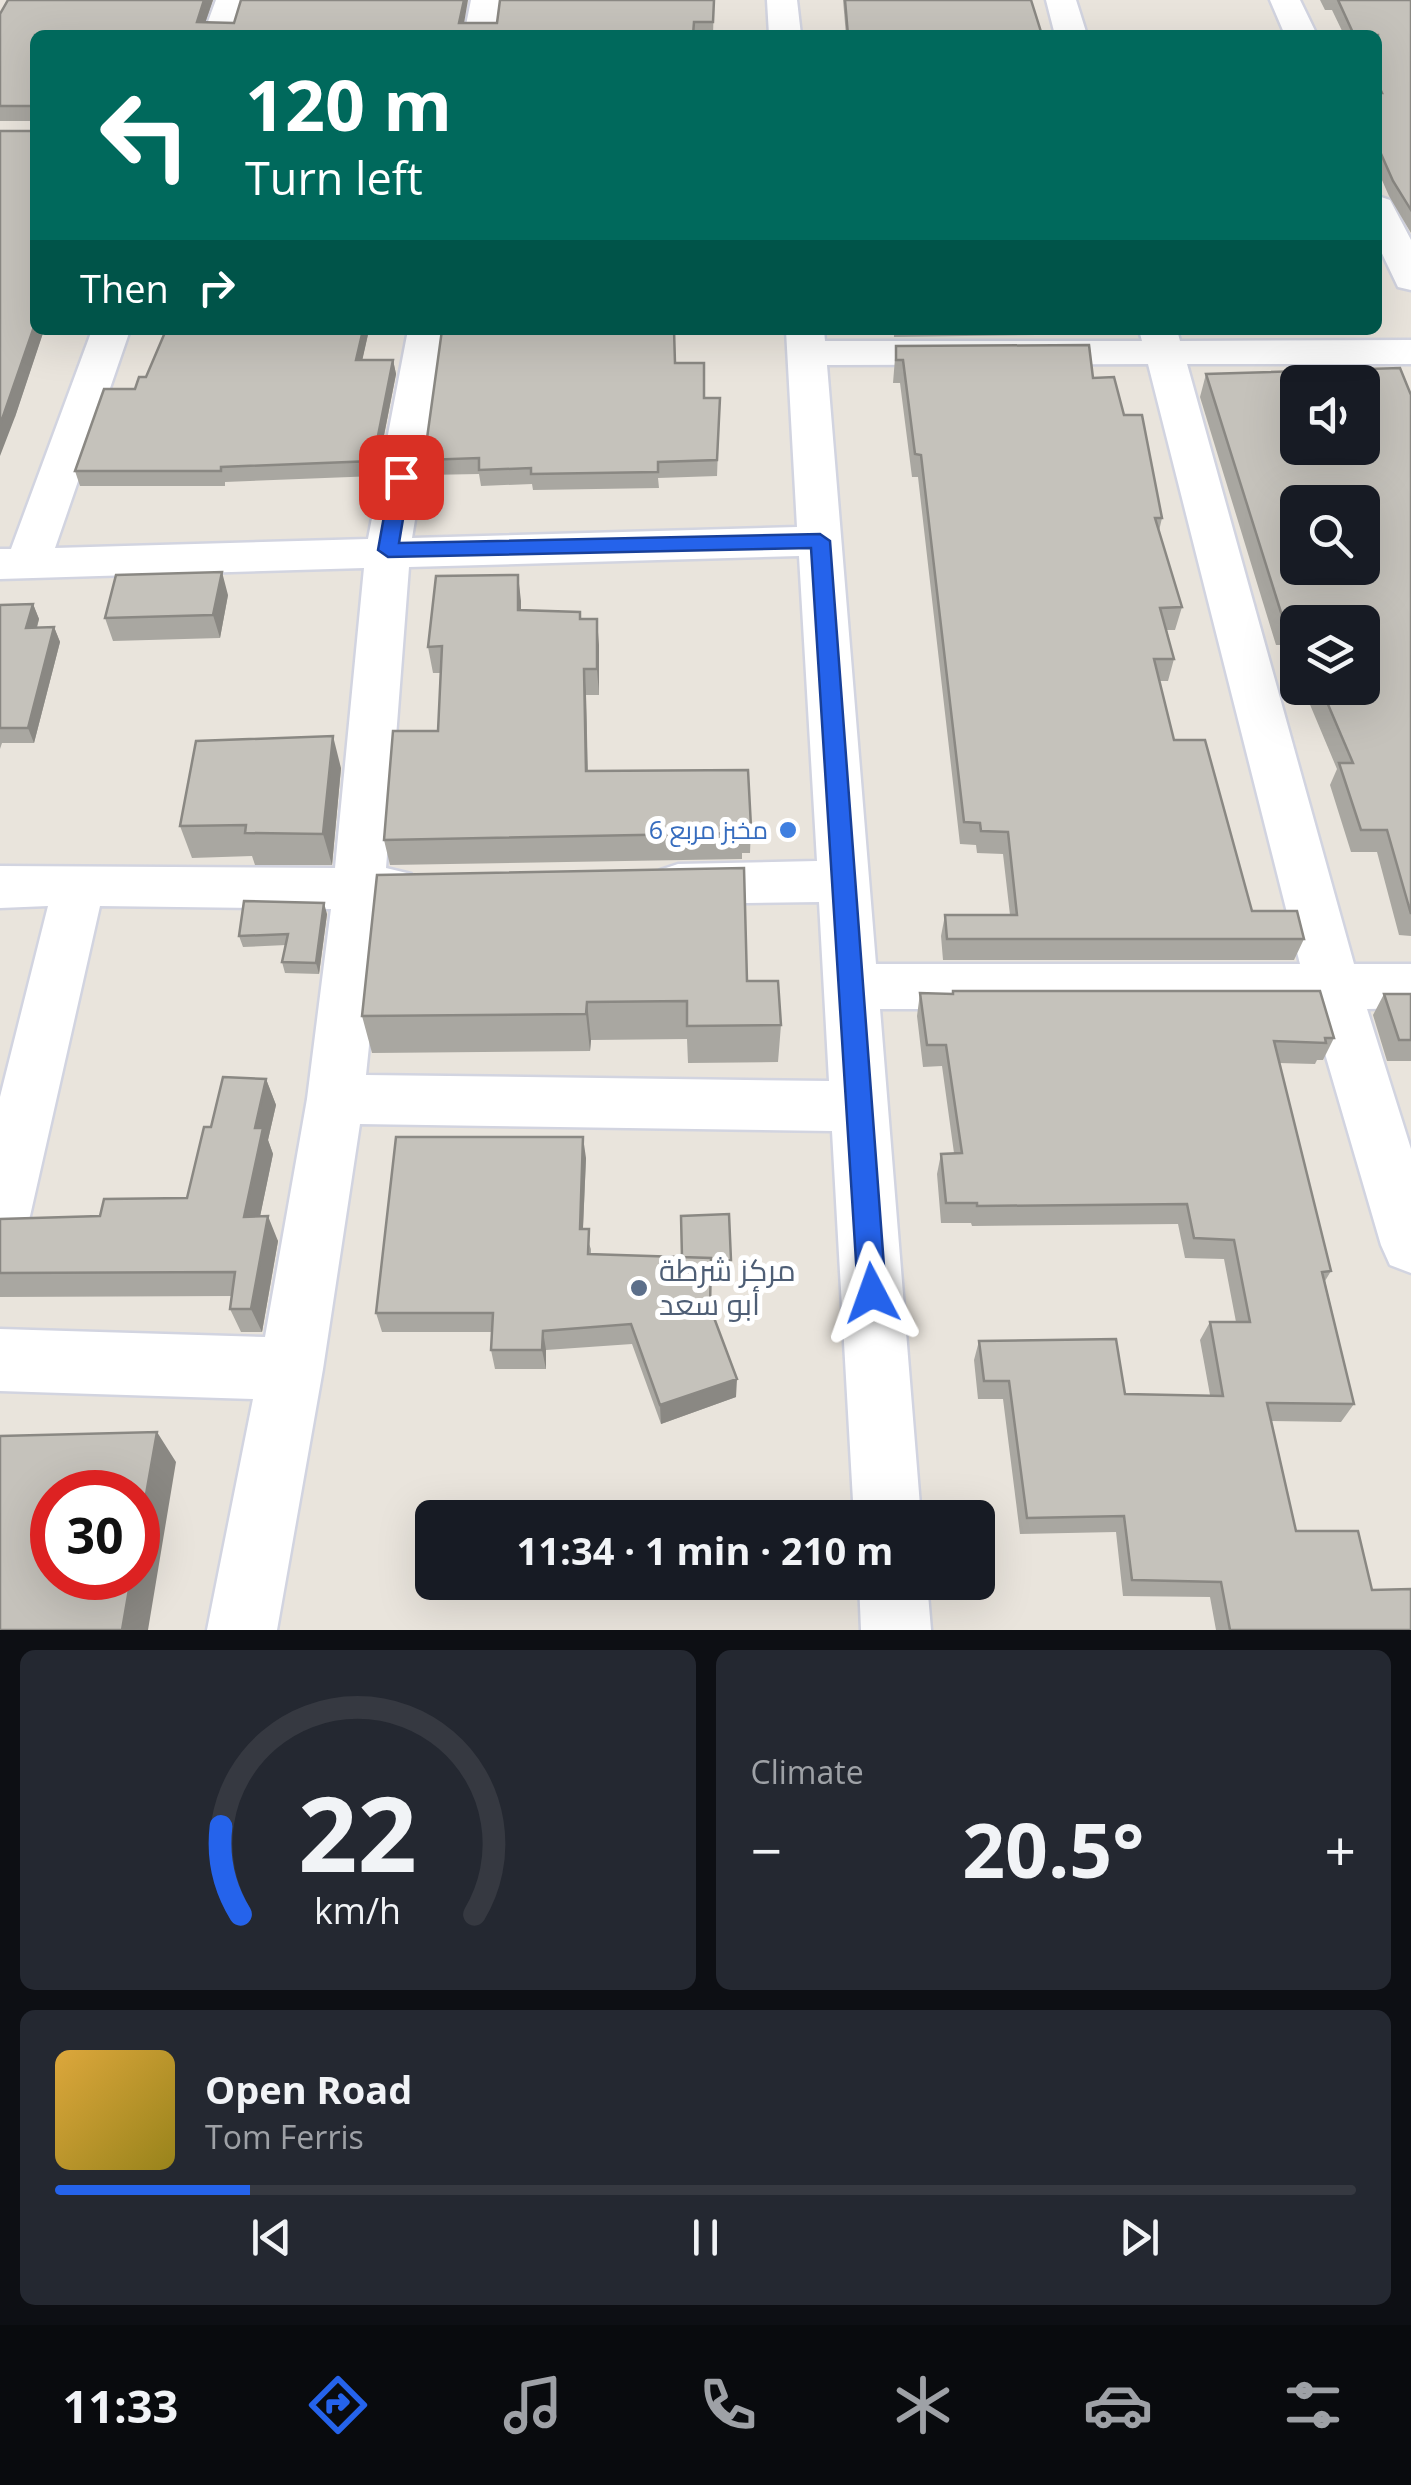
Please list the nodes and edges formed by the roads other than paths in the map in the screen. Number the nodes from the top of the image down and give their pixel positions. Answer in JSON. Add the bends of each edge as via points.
{"nodes":[{"id":1,"x":231,"y":0,"type":"edge"},
{"id":2,"x":486,"y":0,"type":"edge"},
{"id":3,"x":782,"y":0,"type":"edge"},
{"id":4,"x":1061,"y":0,"type":"edge"},
{"id":5,"x":1285,"y":0,"type":"edge"},
{"id":6,"x":220,"y":30,"type":"edge"},
{"id":7,"x":481,"y":30,"type":"edge"},
{"id":8,"x":785,"y":30,"type":"edge"},
{"id":9,"x":1070,"y":30,"type":"edge"},
{"id":10,"x":1299,"y":30,"type":"edge"},
{"id":11,"x":1382,"y":216,"type":"edge"},
{"id":12,"x":1411,"y":280,"type":"edge"},
{"id":13,"x":110,"y":335,"type":"edge"},
{"id":14,"x":426,"y":335,"type":"edge"},
{"id":15,"x":1161,"y":341,"type":"edge"},
{"id":16,"x":806,"y":342,"type":"edge"},
{"id":17,"x":1411,"y":352,"type":"edge"},
{"id":18,"x":820,"y":541,"type":"junction"},
{"id":19,"x":388,"y":550,"type":"junction"},
{"id":20,"x":13,"y":564,"type":"edge"},
{"id":21,"x":843,"y":881,"type":"junction"},
{"id":22,"x":78,"y":885,"type":"junction"},
{"id":23,"x":630,"y":885,"type":"edge"},
{"id":24,"x":0,"y":887,"type":"edge"},
{"id":25,"x":436,"y":888,"type":"edge"},
{"id":26,"x":359,"y":890,"type":"junction"},
{"id":27,"x":1332,"y":986,"type":"junction"},
{"id":28,"x":1411,"y":986,"type":"edge"},
{"id":29,"x":851,"y":987,"type":"junction"},
{"id":30,"x":335,"y":1099,"type":"junction"},
{"id":31,"x":859,"y":1106,"type":"junction"},
{"id":32,"x":0,"y":1216,"type":"edge"},
{"id":33,"x":1411,"y":1245,"type":"edge"},
{"id":34,"x":0,"y":1360,"type":"edge"},
{"id":35,"x":291,"y":1368,"type":"junction"},
{"id":36,"x":887,"y":1500,"type":"edge"},
{"id":37,"x":894,"y":1600,"type":"edge"},
{"id":38,"x":242,"y":1630,"type":"edge"},
{"id":39,"x":896,"y":1630,"type":"edge"}],
"edges":[{"from":1,"to":6,"type":"street"},
{"from":2,"to":7,"type":"street"},
{"from":3,"to":8,"type":"street"},
{"from":4,"to":9,"type":"street"},
{"from":5,"to":10,"type":"street"},
{"from":11,"to":12,"type":"street"},
{"from":13,"to":20,"type":"street"},
{"from":14,"to":19,"type":"street"},
{"from":15,"to":16,"type":"street"},
{"from":15,"to":17,"type":"street"},
{"from":15,"to":27,"type":"street"},
{"from":16,"to":18,"type":"street"},
{"from":18,"to":19,"type":"street"},
{"from":18,"to":21,"type":"street"},
{"from":19,"to":20,"type":"street"},
{"from":19,"to":26,"type":"street"},
{"from":21,"to":23,"type":"street"},
{"from":21,"to":29,"type":"street"},
{"from":22,"to":24,"type":"street"},
{"from":22,"to":26,"type":"street"},
{"from":22,"to":32,"type":"street"},
{"from":25,"to":26,"type":"street"},
{"from":26,"to":30,"type":"street"},
{"from":27,"to":28,"type":"street"},
{"from":27,"to":29,"type":"street"},
{"from":27,"to":33,"type":"street"},
{"from":29,"to":31,"type":"street"},
{"from":30,"to":31,"type":"street"},
{"from":30,"to":35,"type":"street"},
{"from":31,"to":36,"type":"street"},
{"from":34,"to":35,"type":"street"},
{"from":35,"to":38,"type":"street"},
{"from":37,"to":39,"type":"street"}]}
